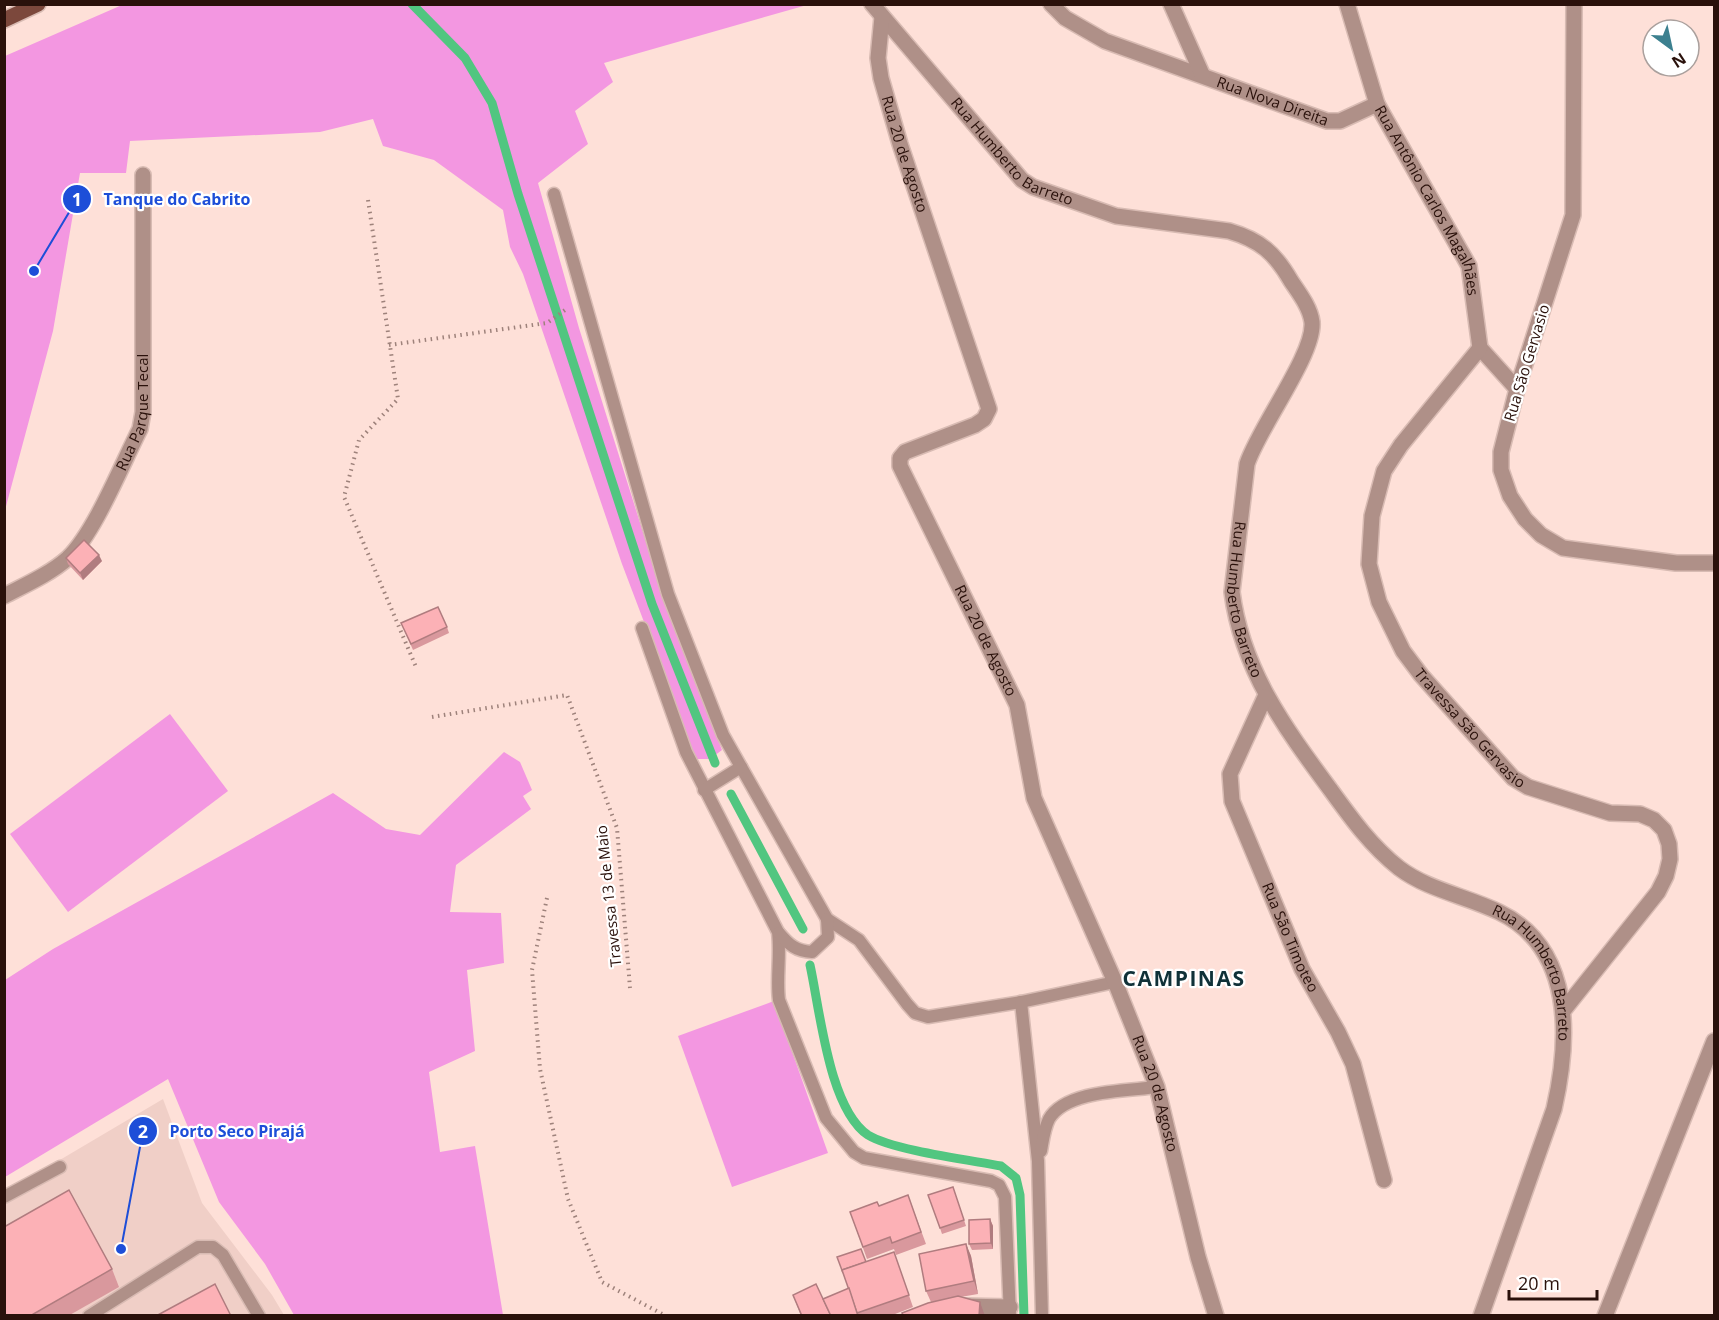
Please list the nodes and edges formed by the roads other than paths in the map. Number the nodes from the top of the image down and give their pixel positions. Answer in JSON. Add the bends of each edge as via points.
{"nodes":[{"id":1,"x":16,"y":4,"type":"edge"},
{"id":2,"x":38,"y":4,"type":"edge"},
{"id":3,"x":872,"y":4,"type":"edge"},
{"id":4,"x":1051,"y":4,"type":"edge"},
{"id":5,"x":1170,"y":4,"type":"edge"},
{"id":6,"x":1347,"y":4,"type":"edge"},
{"id":7,"x":1574,"y":4,"type":"edge"},
{"id":8,"x":4,"y":8,"type":"edge"},
{"id":9,"x":882,"y":17,"type":"junction"},
{"id":10,"x":4,"y":20,"type":"edge"},
{"id":11,"x":1202,"y":74,"type":"junction"},
{"id":12,"x":1377,"y":104,"type":"junction"},
{"id":13,"x":143,"y":175,"type":"dead end"},
{"id":14,"x":554,"y":194,"type":"dead end"},
{"id":15,"x":1480,"y":348,"type":"junction"},
{"id":16,"x":1517,"y":389,"type":"junction"},
{"id":17,"x":1714,"y":562,"type":"edge"},
{"id":18,"x":4,"y":596,"type":"edge"},
{"id":19,"x":642,"y":628,"type":"dead end"},
{"id":20,"x":1265,"y":697,"type":"junction"},
{"id":21,"x":741,"y":767,"type":"junction"},
{"id":22,"x":704,"y":790,"type":"junction"},
{"id":23,"x":827,"y":919,"type":"junction"},
{"id":24,"x":778,"y":932,"type":"junction"},
{"id":25,"x":1115,"y":982,"type":"junction"},
{"id":26,"x":1021,"y":1002,"type":"junction"},
{"id":27,"x":1563,"y":1011,"type":"junction"},
{"id":28,"x":1714,"y":1041,"type":"edge"},
{"id":29,"x":1157,"y":1087,"type":"junction"},
{"id":30,"x":1038,"y":1161,"type":"junction"},
{"id":31,"x":60,"y":1167,"type":"dead end"},
{"id":32,"x":1384,"y":1180,"type":"dead end"},
{"id":33,"x":4,"y":1197,"type":"edge"},
{"id":34,"x":945,"y":1309,"type":"edge"},
{"id":35,"x":1010,"y":1311,"type":"edge"},
{"id":36,"x":89,"y":1316,"type":"edge"},
{"id":37,"x":259,"y":1316,"type":"edge"},
{"id":38,"x":1042,"y":1316,"type":"edge"},
{"id":39,"x":1216,"y":1316,"type":"edge"},
{"id":40,"x":1481,"y":1316,"type":"edge"},
{"id":41,"x":1605,"y":1316,"type":"edge"}],
"edges":[{"from":1,"to":8,"type":"main road"},
{"from":2,"to":10,"type":"main road"},
{"from":3,"to":9,"type":"street","name":"Rua Humberto Barreto"},
{"from":4,"to":11,"type":"street","via":[[1065,18],[1105,41],[1173,68]]},
{"from":5,"to":11,"type":"street"},
{"from":6,"to":12,"type":"street","name":"Rua Antônio Carlos Magalhães"},
{"from":7,"to":16,"type":"street","name":"Rua São Gervasio","via":[[1573,215]]},
{"from":9,"to":20,"type":"street","name":"Rua Humberto Barreto","via":[[1022,180],[1116,216],[1246,236],[1272,253],[1307,307],[1312,321],[1307,350],[1252,446],[1247,464],[1234,580],[1235,613]]},
{"from":9,"to":25,"type":"street","name":"Rua 20 de Agosto","via":[[878,58],[881,78],[989,409],[975,425],[905,452],[900,466],[1017,705],[1034,798]]},
{"from":11,"to":12,"type":"street","name":"Rua Nova Direita","via":[[1328,121],[1340,121]]},
{"from":12,"to":15,"type":"street","name":"Rua Antônio Carlos Magalhães","via":[[1469,266]]},
{"from":13,"to":18,"type":"street","name":"Rua Parque Tecal","via":[[140,429],[84,538],[54,568]]},
{"from":14,"to":21,"type":"lane","via":[[668,594],[723,735]]},
{"from":15,"to":16,"type":"street"},
{"from":15,"to":27,"type":"street","name":"Travessa São Gervasio","via":[[1384,471],[1372,516],[1369,564],[1378,602],[1403,651],[1502,768],[1528,787],[1610,813],[1640,814],[1664,830],[1670,844],[1666,876],[1658,892]]},
{"from":16,"to":17,"type":"street","name":"Rua São Gervasio","via":[[1501,452],[1501,470],[1510,496],[1542,535],[1563,548],[1592,554],[1676,563]]},
{"from":19,"to":22,"type":"lane","via":[[686,752]]},
{"from":20,"to":27,"type":"street","name":"Rua Humberto Barreto","via":[[1362,832],[1381,852],[1418,880],[1499,912],[1538,940],[1554,972]]},
{"from":20,"to":32,"type":"street","name":"Rua São Timoteo","via":[[1230,774],[1232,801],[1302,969],[1353,1064]]},
{"from":21,"to":22,"type":"lane"},
{"from":21,"to":23,"type":"lane"},
{"from":22,"to":24,"type":"lane"},
{"from":23,"to":24,"type":"lane","via":[[828,937],[812,952],[790,946]]},
{"from":23,"to":26,"type":"lane","via":[[859,940],[915,1012],[939,1017]]},
{"from":24,"to":35,"type":"lane","via":[[779,1000],[826,1118],[844,1143],[864,1158],[999,1185],[1005,1197]]},
{"from":25,"to":26,"type":"lane"},
{"from":25,"to":29,"type":"street","name":"Rua 20 de Agosto"},
{"from":26,"to":30,"type":"lane"},
{"from":27,"to":40,"type":"street","name":"Rua Humberto Barreto","via":[[1560,1081],[1554,1109]]},
{"from":28,"to":41,"type":"street"},
{"from":29,"to":30,"type":"lane","via":[[1085,1096],[1065,1104],[1049,1120]]},
{"from":29,"to":39,"type":"street","name":"Rua 20 de Agosto"},
{"from":30,"to":38,"type":"lane"},
{"from":31,"to":33,"type":"lane"},
{"from":34,"to":35,"type":"street"},
{"from":36,"to":37,"type":"lane","via":[[198,1247],[213,1247],[223,1255]]}]}
